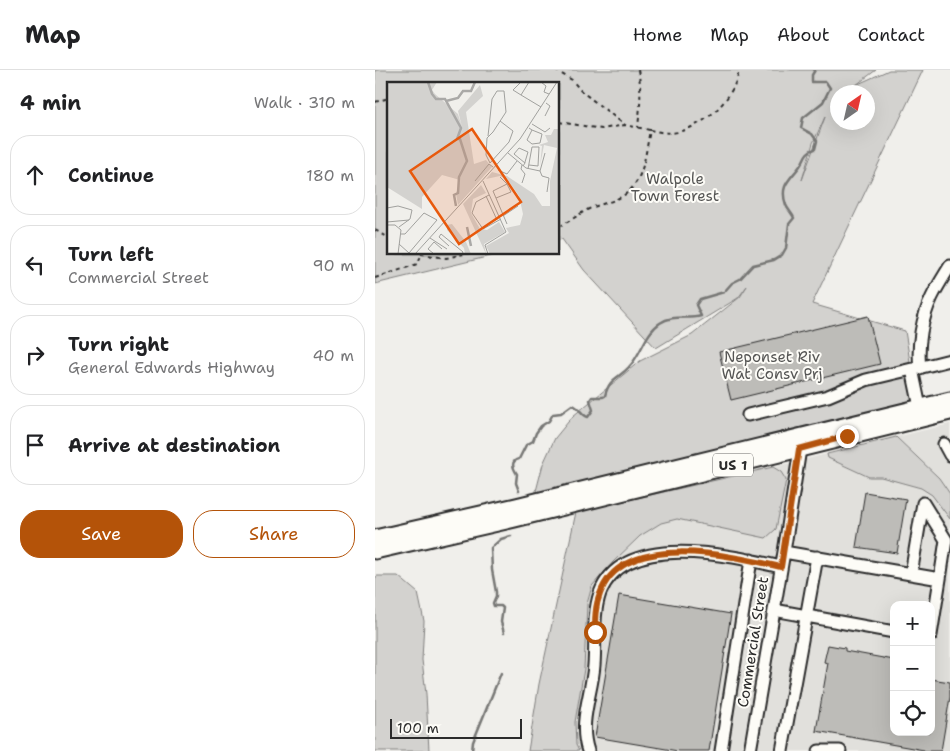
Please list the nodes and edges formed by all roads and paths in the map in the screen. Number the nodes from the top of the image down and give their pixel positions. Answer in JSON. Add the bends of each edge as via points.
{"nodes":[{"id":1,"x":555,"y":70,"type":"edge"},
{"id":2,"x":638,"y":70,"type":"edge"},
{"id":3,"x":739,"y":70,"type":"edge"},
{"id":4,"x":560,"y":122,"type":"edge"},
{"id":5,"x":625,"y":125,"type":"junction"},
{"id":6,"x":638,"y":128,"type":"junction"},
{"id":7,"x":650,"y":130,"type":"junction"},
{"id":8,"x":560,"y":226,"type":"edge"},
{"id":9,"x":375,"y":230,"type":"edge"},
{"id":10,"x":387,"y":237,"type":"edge"},
{"id":11,"x":422,"y":255,"type":"edge"},
{"id":12,"x":428,"y":255,"type":"edge"},
{"id":13,"x":460,"y":255,"type":"edge"},
{"id":14,"x":950,"y":266,"type":"edge"},
{"id":15,"x":375,"y":278,"type":"edge"},
{"id":16,"x":950,"y":360,"type":"edge"},
{"id":17,"x":916,"y":368,"type":"junction"},
{"id":18,"x":950,"y":400,"type":"edge"},
{"id":19,"x":920,"y":407,"type":"junction"},
{"id":20,"x":950,"y":412,"type":"edge"},
{"id":21,"x":748,"y":416,"type":"dead end"},
{"id":22,"x":944,"y":444,"type":"dead end"},
{"id":23,"x":799,"y":449,"type":"junction"},
{"id":24,"x":950,"y":455,"type":"edge"},
{"id":25,"x":516,"y":513,"type":"junction"},
{"id":26,"x":375,"y":538,"type":"edge"},
{"id":27,"x":375,"y":551,"type":"edge"},
{"id":28,"x":784,"y":552,"type":"junction"},
{"id":29,"x":817,"y":557,"type":"junction"},
{"id":30,"x":751,"y":560,"type":"junction"},
{"id":31,"x":781,"y":567,"type":"junction"},
{"id":32,"x":911,"y":574,"type":"junction"},
{"id":33,"x":940,"y":579,"type":"junction"},
{"id":34,"x":774,"y":610,"type":"junction"},
{"id":35,"x":935,"y":610,"type":"edge"},
{"id":36,"x":806,"y":616,"type":"junction"},
{"id":37,"x":890,"y":631,"type":"edge"},
{"id":38,"x":588,"y":751,"type":"edge"},
{"id":39,"x":721,"y":751,"type":"edge"},
{"id":40,"x":750,"y":751,"type":"edge"},
{"id":41,"x":781,"y":751,"type":"edge"},
{"id":42,"x":819,"y":751,"type":"edge"},
{"id":43,"x":840,"y":751,"type":"edge"}],
"edges":[{"from":1,"to":5,"type":"path","via":[[572,80],[581,91]]},
{"from":2,"to":6,"type":"path","via":[[641,83]]},
{"from":3,"to":7,"type":"path","via":[[732,90],[708,118],[676,133]]},
{"from":4,"to":5,"type":"path","via":[[602,128]]},
{"from":5,"to":6,"type":"path"},
{"from":6,"to":7,"type":"path"},
{"from":7,"to":8,"type":"path","via":[[643,169],[636,184],[620,198],[589,208]]},
{"from":9,"to":10,"type":"path"},
{"from":11,"to":15,"type":"path","via":[[417,264]]},
{"from":12,"to":13,"type":"path","via":[[446,258]]},
{"from":14,"to":17,"type":"street","via":[[928,307]]},
{"from":16,"to":17,"type":"street"},
{"from":17,"to":19,"type":"street"},
{"from":17,"to":21,"type":"street","via":[[866,380],[828,396]]},
{"from":18,"to":19,"type":"main road","number":"US 1"},
{"from":19,"to":25,"type":"main road","number":"US 1"},
{"from":20,"to":23,"type":"main road","number":"US 1"},
{"from":22,"to":24,"type":"street"},
{"from":23,"to":25,"type":"main road","number":"US 1"},
{"from":23,"to":28,"type":"street","name":"Commercial Street"},
{"from":25,"to":26,"type":"main road","number":"US 1"},
{"from":25,"to":27,"type":"main road","number":"US 1"},
{"from":28,"to":29,"type":"street"},
{"from":28,"to":31,"type":"street","name":"Commercial Street"},
{"from":29,"to":32,"type":"street"},
{"from":29,"to":36,"type":"street"},
{"from":30,"to":31,"type":"street"},
{"from":30,"to":38,"type":"street","via":[[708,553],[665,552],[631,562],[607,579],[596,608],[594,668],[583,734]]},
{"from":30,"to":39,"type":"street"},
{"from":31,"to":34,"type":"street","name":"Commercial Street"},
{"from":32,"to":33,"type":"street"},
{"from":32,"to":33,"type":"street","via":[[923,502],[946,540]]},
{"from":33,"to":35,"type":"street"},
{"from":34,"to":36,"type":"street"},
{"from":34,"to":40,"type":"street","name":"Commercial Street"},
{"from":36,"to":37,"type":"street"},
{"from":36,"to":41,"type":"street"},
{"from":42,"to":43,"type":"street"}]}
